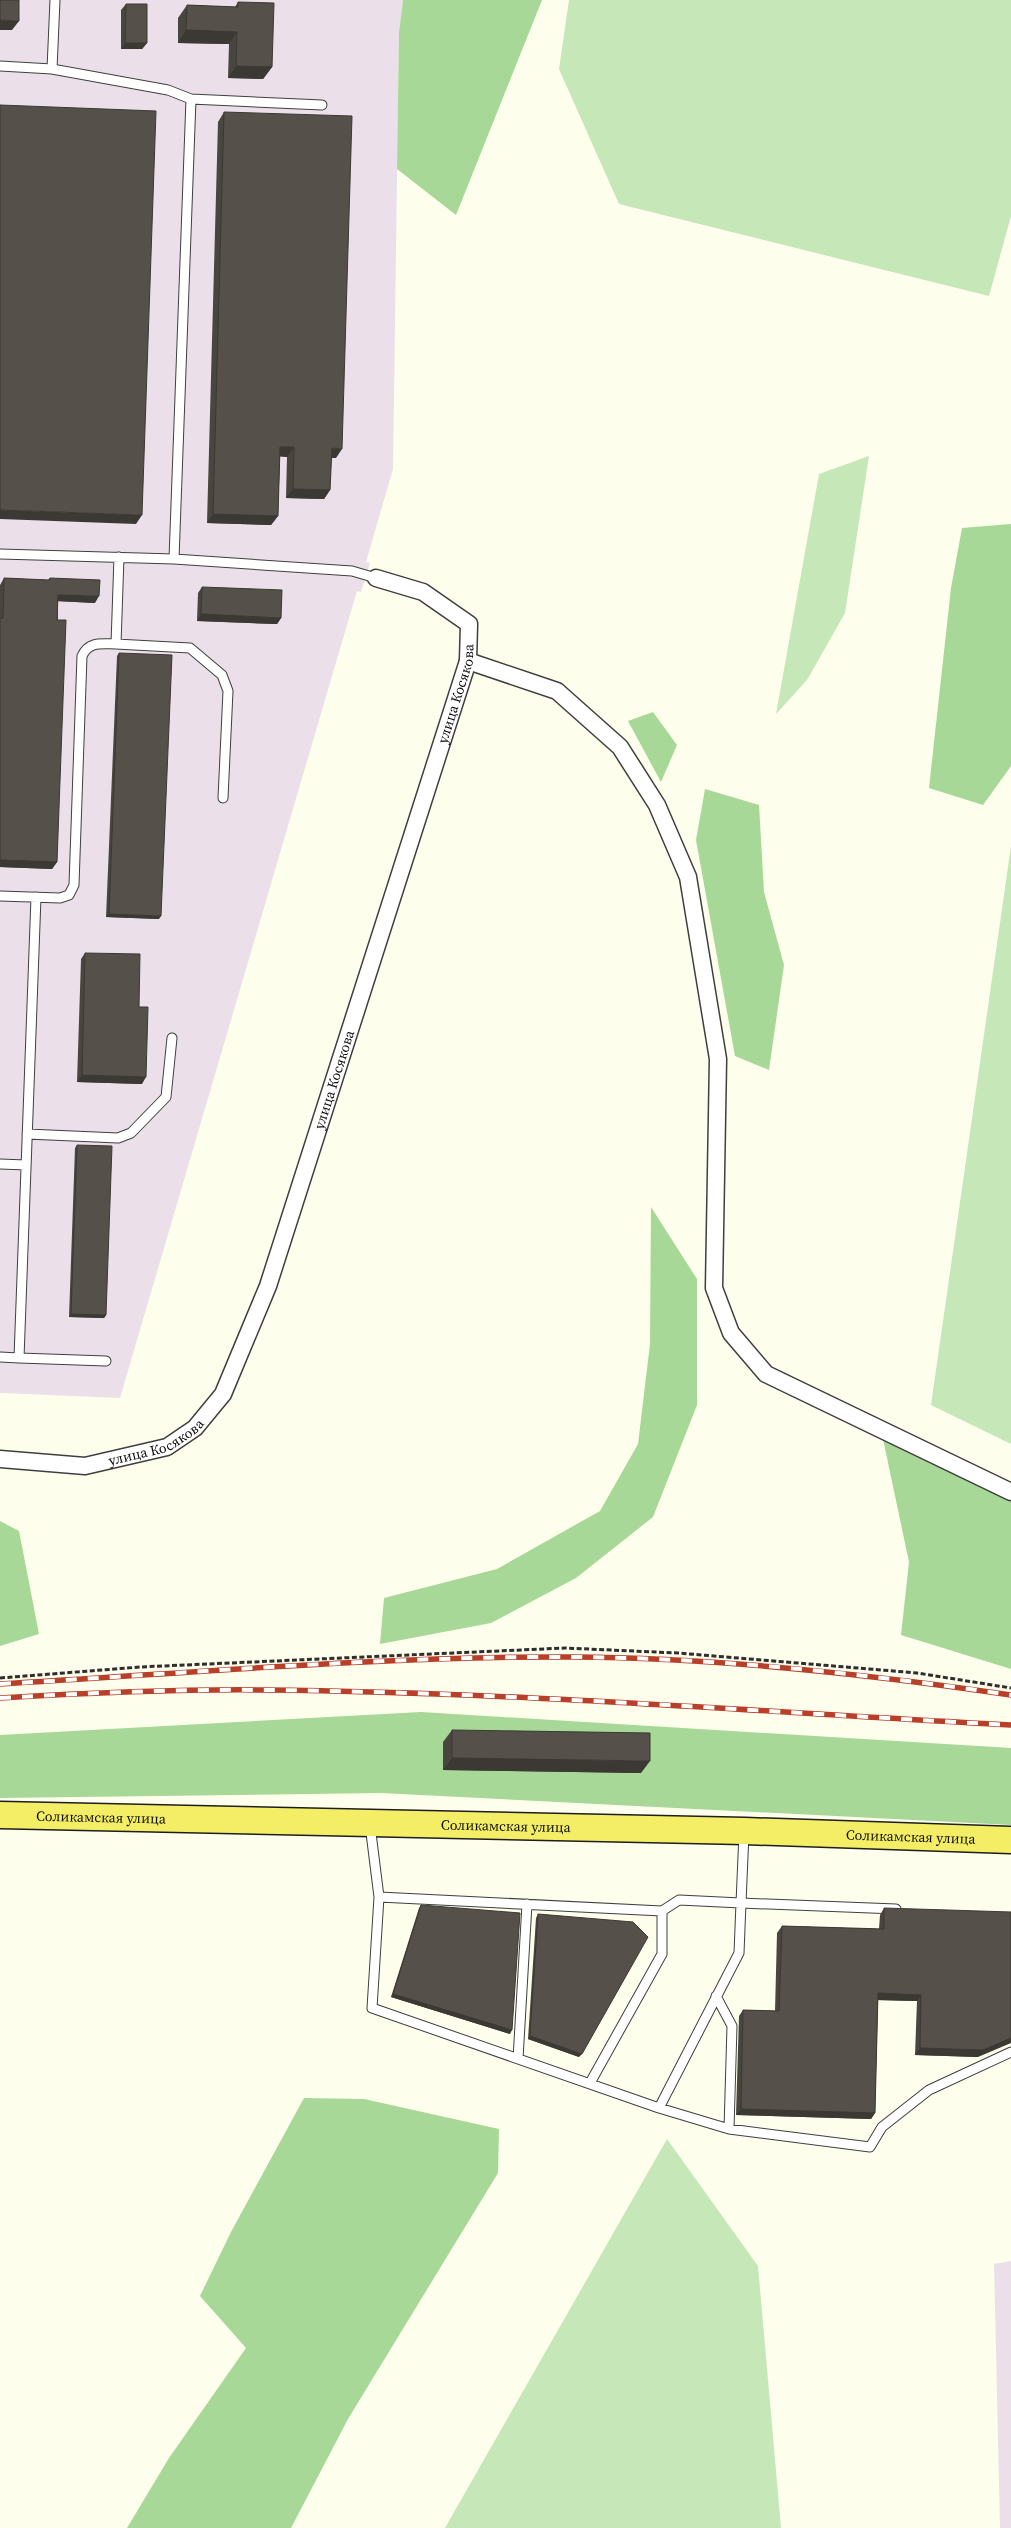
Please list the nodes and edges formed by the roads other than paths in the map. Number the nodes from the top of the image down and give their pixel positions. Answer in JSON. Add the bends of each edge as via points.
{"nodes":[{"id":1,"x":55,"y":0,"type":"edge"},
{"id":2,"x":0,"y":66,"type":"edge"},
{"id":3,"x":52,"y":69,"type":"junction"},
{"id":4,"x":191,"y":99,"type":"junction"},
{"id":5,"x":322,"y":105,"type":"dead end"},
{"id":6,"x":0,"y":554,"type":"edge"},
{"id":7,"x":119,"y":557,"type":"junction"},
{"id":8,"x":174,"y":559,"type":"junction"},
{"id":9,"x":376,"y":578,"type":"joint"},
{"id":10,"x":116,"y":644,"type":"junction"},
{"id":11,"x":468,"y":661,"type":"junction"},
{"id":12,"x":223,"y":798,"type":"dead end"},
{"id":13,"x":0,"y":896,"type":"edge"},
{"id":14,"x":36,"y":897,"type":"junction"},
{"id":15,"x":172,"y":1038,"type":"dead end"},
{"id":16,"x":27,"y":1134,"type":"junction"},
{"id":17,"x":0,"y":1164,"type":"edge"},
{"id":18,"x":26,"y":1165,"type":"junction"},
{"id":19,"x":0,"y":1357,"type":"edge"},
{"id":20,"x":19,"y":1358,"type":"junction"},
{"id":21,"x":106,"y":1361,"type":"dead end"},
{"id":22,"x":0,"y":1459,"type":"edge"},
{"id":23,"x":1011,"y":1492,"type":"edge"},
{"id":24,"x":0,"y":1816,"type":"edge"},
{"id":25,"x":370,"y":1825,"type":"junction"},
{"id":26,"x":744,"y":1831,"type":"junction"},
{"id":27,"x":1011,"y":1840,"type":"edge"},
{"id":28,"x":379,"y":1897,"type":"junction"},
{"id":29,"x":741,"y":1903,"type":"junction"},
{"id":30,"x":527,"y":1904,"type":"junction"},
{"id":31,"x":905,"y":1910,"type":"edge"},
{"id":32,"x":662,"y":1911,"type":"junction"},
{"id":33,"x":716,"y":1996,"type":"junction"},
{"id":34,"x":1011,"y":2052,"type":"edge"},
{"id":35,"x":518,"y":2059,"type":"junction"},
{"id":36,"x":590,"y":2083,"type":"junction"},
{"id":37,"x":659,"y":2108,"type":"junction"},
{"id":38,"x":728,"y":2129,"type":"junction"}],
"edges":[{"from":1,"to":3,"type":"lane"},
{"from":2,"to":3,"type":"lane"},
{"from":3,"to":4,"type":"lane","via":[[168,90]]},
{"from":4,"to":5,"type":"lane"},
{"from":4,"to":8,"type":"lane"},
{"from":6,"to":7,"type":"lane"},
{"from":7,"to":8,"type":"lane"},
{"from":7,"to":10,"type":"lane"},
{"from":8,"to":9,"type":"lane","via":[[352,572]]},
{"from":9,"to":11,"type":"street","name":"улица Косякова","via":[[423,592],[470,624]]},
{"from":10,"to":12,"type":"lane","via":[[190,648],[222,675],[228,691]]},
{"from":10,"to":14,"type":"lane","via":[[95,644],[86,648],[82,656],[74,885],[69,895],[60,898]]},
{"from":11,"to":22,"type":"street","name":"улица Косякова","via":[[268,1286],[223,1394],[195,1428],[167,1447],[85,1466]]},
{"from":11,"to":23,"type":"street","via":[[558,691],[620,747],[658,805],[688,877],[718,1059],[714,1288],[731,1333],[766,1374]]},
{"from":13,"to":14,"type":"lane"},
{"from":14,"to":16,"type":"lane"},
{"from":15,"to":16,"type":"lane","via":[[166,1097],[131,1133],[118,1138]]},
{"from":16,"to":18,"type":"lane"},
{"from":17,"to":18,"type":"lane"},
{"from":18,"to":20,"type":"lane"},
{"from":19,"to":20,"type":"lane"},
{"from":20,"to":21,"type":"lane"},
{"from":24,"to":25,"type":"main road","name":"Соликамская улица"},
{"from":25,"to":26,"type":"main road","name":"Соликамская улица"},
{"from":25,"to":28,"type":"lane"},
{"from":26,"to":27,"type":"main road","name":"Соликамская улица"},
{"from":26,"to":29,"type":"lane"},
{"from":28,"to":30,"type":"lane"},
{"from":28,"to":35,"type":"lane","via":[[372,2008]]},
{"from":29,"to":31,"type":"lane"},
{"from":29,"to":32,"type":"lane","via":[[680,1900]]},
{"from":29,"to":33,"type":"lane","via":[[739,1953]]},
{"from":30,"to":32,"type":"lane"},
{"from":30,"to":35,"type":"lane"},
{"from":32,"to":36,"type":"lane","via":[[662,1954]]},
{"from":33,"to":37,"type":"lane"},
{"from":33,"to":38,"type":"lane","via":[[732,2026]]},
{"from":34,"to":38,"type":"lane","via":[[929,2090],[882,2127],[870,2146]]},
{"from":35,"to":36,"type":"lane"},
{"from":36,"to":37,"type":"lane"},
{"from":37,"to":38,"type":"lane"}]}
